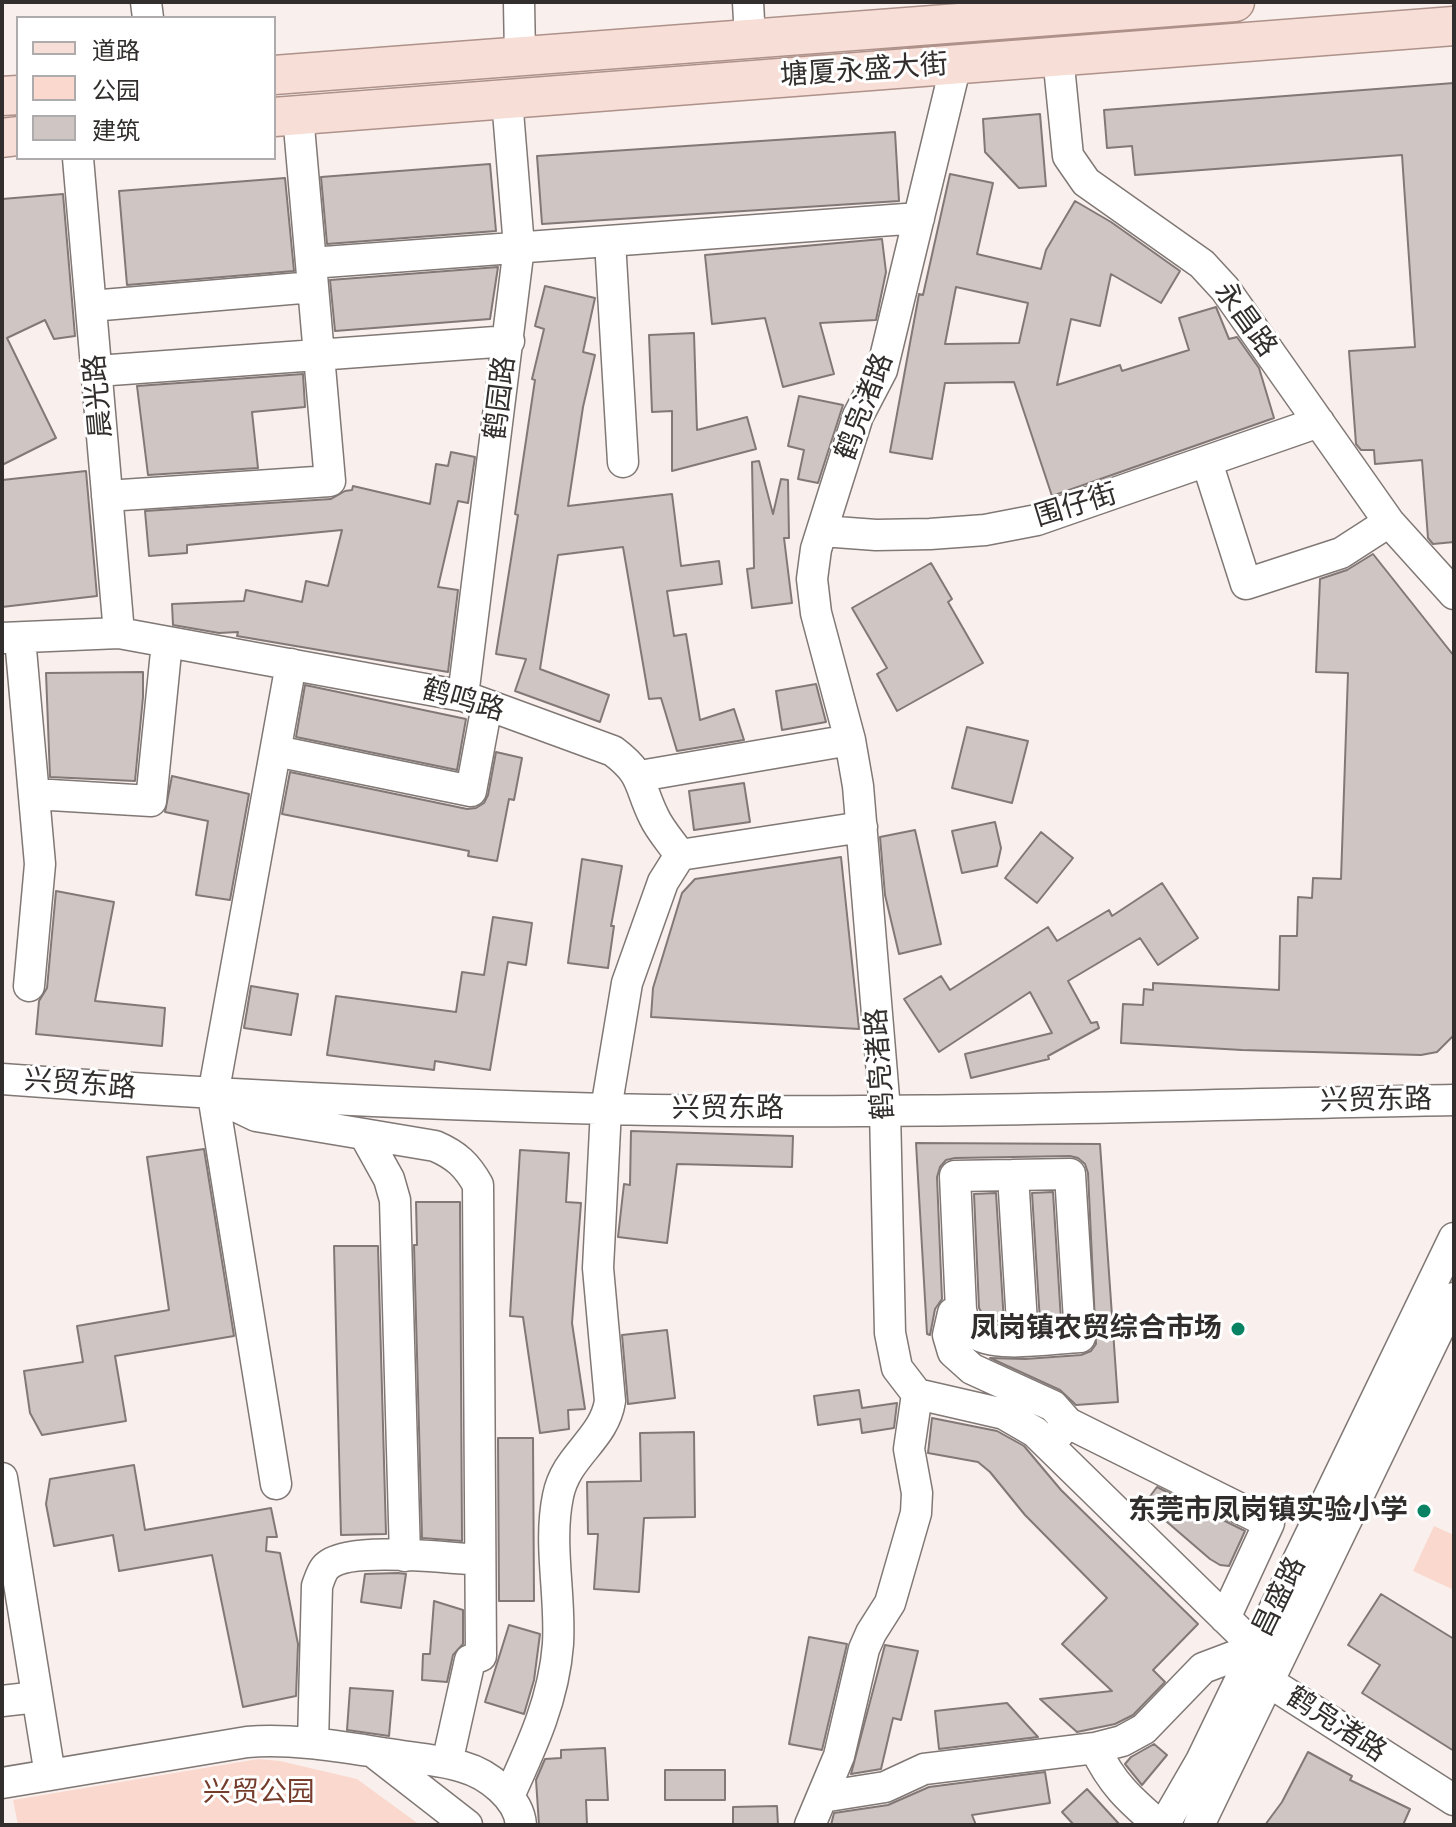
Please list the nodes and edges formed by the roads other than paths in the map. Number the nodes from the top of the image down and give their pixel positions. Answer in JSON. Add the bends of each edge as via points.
{"nodes":[{"id":1,"x":519,"y":2,"type":"edge"},
{"id":2,"x":1235,"y":2,"type":"edge"},
{"id":3,"x":1022,"y":10,"type":"edge"},
{"id":4,"x":749,"y":20,"type":"edge"},
{"id":5,"x":1454,"y":26,"type":"edge"},
{"id":6,"x":520,"y":56,"type":"junction"},
{"id":7,"x":1058,"y":56,"type":"junction"},
{"id":8,"x":956,"y":64,"type":"junction"},
{"id":9,"x":276,"y":75,"type":"edge"},
{"id":10,"x":507,"y":99,"type":"junction"},
{"id":11,"x":286,"y":116,"type":"edge"},
{"id":12,"x":78,"y":160,"type":"edge"},
{"id":13,"x":919,"y":218,"type":"junction"},
{"id":14,"x":610,"y":241,"type":"junction"},
{"id":15,"x":519,"y":247,"type":"junction"},
{"id":16,"x":312,"y":275,"type":"junction"},
{"id":17,"x":91,"y":306,"type":"junction"},
{"id":18,"x":509,"y":341,"type":"junction"},
{"id":19,"x":319,"y":355,"type":"junction"},
{"id":20,"x":97,"y":371,"type":"junction"},
{"id":21,"x":1319,"y":422,"type":"junction"},
{"id":22,"x":623,"y":462,"type":"dead end"},
{"id":23,"x":1207,"y":462,"type":"junction"},
{"id":24,"x":107,"y":496,"type":"junction"},
{"id":25,"x":1389,"y":522,"type":"junction"},
{"id":26,"x":822,"y":531,"type":"junction"},
{"id":27,"x":1454,"y":594,"type":"edge"},
{"id":28,"x":119,"y":633,"type":"junction"},
{"id":29,"x":11,"y":638,"type":"edge"},
{"id":30,"x":167,"y":642,"type":"junction"},
{"id":31,"x":291,"y":664,"type":"junction"},
{"id":32,"x":475,"y":700,"type":"junction"},
{"id":33,"x":850,"y":740,"type":"junction"},
{"id":34,"x":276,"y":751,"type":"junction"},
{"id":35,"x":640,"y":776,"type":"junction"},
{"id":36,"x":34,"y":794,"type":"junction"},
{"id":37,"x":862,"y":827,"type":"junction"},
{"id":38,"x":680,"y":855,"type":"junction"},
{"id":39,"x":29,"y":986,"type":"dead end"},
{"id":40,"x":2,"y":1079,"type":"edge"},
{"id":41,"x":213,"y":1095,"type":"junction"},
{"id":42,"x":1454,"y":1100,"type":"edge"},
{"id":43,"x":606,"y":1109,"type":"junction"},
{"id":44,"x":885,"y":1110,"type":"junction"},
{"id":45,"x":364,"y":1134,"type":"junction"},
{"id":46,"x":1013,"y":1175,"type":"junction"},
{"id":47,"x":1454,"y":1238,"type":"edge"},
{"id":48,"x":1454,"y":1298,"type":"edge"},
{"id":49,"x":961,"y":1310,"type":"junction"},
{"id":50,"x":1023,"y":1340,"type":"junction"},
{"id":51,"x":917,"y":1394,"type":"junction"},
{"id":52,"x":1058,"y":1434,"type":"junction"},
{"id":53,"x":2,"y":1478,"type":"edge"},
{"id":54,"x":276,"y":1484,"type":"dead end"},
{"id":55,"x":405,"y":1556,"type":"junction"},
{"id":56,"x":480,"y":1560,"type":"junction"},
{"id":57,"x":1225,"y":1618,"type":"junction"},
{"id":58,"x":1256,"y":1648,"type":"junction"},
{"id":59,"x":1269,"y":1682,"type":"junction"},
{"id":60,"x":37,"y":1697,"type":"junction"},
{"id":61,"x":2,"y":1701,"type":"edge"},
{"id":62,"x":313,"y":1743,"type":"junction"},
{"id":63,"x":1095,"y":1748,"type":"junction"},
{"id":64,"x":373,"y":1752,"type":"junction"},
{"id":65,"x":447,"y":1763,"type":"junction"},
{"id":66,"x":50,"y":1775,"type":"junction"},
{"id":67,"x":2,"y":1783,"type":"edge"},
{"id":68,"x":509,"y":1796,"type":"junction"},
{"id":69,"x":822,"y":1797,"type":"junction"},
{"id":70,"x":1454,"y":1800,"type":"edge"},
{"id":71,"x":467,"y":1825,"type":"edge"},
{"id":72,"x":521,"y":1825,"type":"edge"},
{"id":73,"x":810,"y":1825,"type":"edge"},
{"id":74,"x":1162,"y":1825,"type":"edge"},
{"id":75,"x":1199,"y":1825,"type":"edge"}],
"edges":[{"from":1,"to":6,"type":"street"},
{"from":2,"to":3,"type":"main road","name":"塘厦永盛大街"},
{"from":3,"to":4,"type":"main road","name":"塘厦永盛大街"},
{"from":4,"to":6,"type":"main road","name":"塘厦永盛大街"},
{"from":5,"to":7,"type":"main road","name":"塘厦永盛大街"},
{"from":6,"to":9,"type":"main road","name":"塘厦永盛大街"},
{"from":7,"to":8,"type":"main road","name":"塘厦永盛大街"},
{"from":7,"to":21,"type":"street","name":"永昌路","via":[[1068,156],[1086,182],[1210,272]]},
{"from":8,"to":10,"type":"main road","name":"塘厦永盛大街"},
{"from":8,"to":13,"type":"street","name":"鹤凫渚路"},
{"from":10,"to":11,"type":"main road","name":"塘厦永盛大街"},
{"from":10,"to":15,"type":"street","name":"鹤园路"},
{"from":11,"to":16,"type":"street"},
{"from":12,"to":17,"type":"street","name":"晨光路"},
{"from":13,"to":14,"type":"street"},
{"from":13,"to":26,"type":"street","name":"鹤凫渚路","via":[[882,370],[858,416]]},
{"from":14,"to":15,"type":"street"},
{"from":14,"to":22,"type":"street"},
{"from":15,"to":16,"type":"street"},
{"from":15,"to":18,"type":"street","name":"鹤园路"},
{"from":16,"to":17,"type":"street"},
{"from":16,"to":19,"type":"street"},
{"from":17,"to":20,"type":"street","name":"晨光路"},
{"from":18,"to":19,"type":"street"},
{"from":18,"to":32,"type":"street","name":"鹤园路"},
{"from":19,"to":20,"type":"street"},
{"from":19,"to":24,"type":"street","via":[[330,481]]},
{"from":20,"to":24,"type":"street","name":"晨光路"},
{"from":21,"to":23,"type":"street","name":"围仔街"},
{"from":21,"to":25,"type":"street","name":"永昌路"},
{"from":23,"to":25,"type":"street","via":[[1246,584],[1341,553]]},
{"from":23,"to":26,"type":"street","name":"围仔街","via":[[1061,512],[985,530],[876,535]]},
{"from":24,"to":28,"type":"street","name":"晨光路"},
{"from":25,"to":27,"type":"street","name":"永昌路"},
{"from":26,"to":33,"type":"street","name":"鹤凫渚路","via":[[812,579],[816,613]]},
{"from":28,"to":29,"type":"street","name":"鹤鸣路"},
{"from":28,"to":30,"type":"street","name":"鹤鸣路"},
{"from":29,"to":36,"type":"street"},
{"from":30,"to":31,"type":"street","name":"鹤鸣路"},
{"from":30,"to":36,"type":"street","via":[[151,801]]},
{"from":31,"to":32,"type":"street","name":"鹤鸣路"},
{"from":31,"to":34,"type":"street"},
{"from":32,"to":34,"type":"street","name":"鹤园路","via":[[471,791]]},
{"from":32,"to":35,"type":"street","name":"鹤鸣路","via":[[613,751]]},
{"from":33,"to":35,"type":"street"},
{"from":33,"to":37,"type":"street","name":"鹤凫渚路"},
{"from":34,"to":41,"type":"street"},
{"from":35,"to":38,"type":"street","via":[[654,817]]},
{"from":36,"to":39,"type":"street","via":[[40,864]]},
{"from":37,"to":38,"type":"street"},
{"from":37,"to":44,"type":"street","name":"鹤凫渚路"},
{"from":38,"to":43,"type":"street","via":[[663,882],[627,983]]},
{"from":40,"to":41,"type":"street","name":"兴贸东路"},
{"from":41,"to":43,"type":"street","name":"兴贸东路"},
{"from":41,"to":45,"type":"street","via":[[256,1116]]},
{"from":41,"to":54,"type":"street"},
{"from":42,"to":44,"type":"street","name":"兴贸东路"},
{"from":43,"to":44,"type":"street","name":"兴贸东路"},
{"from":43,"to":68,"type":"street","via":[[598,1268],[610,1401],[601,1429],[569,1465],[558,1493],[558,1643],[552,1688]]},
{"from":44,"to":51,"type":"street","name":"鹤凫渚路","via":[[890,1333],[897,1368]]},
{"from":45,"to":55,"type":"street","via":[[395,1200]]},
{"from":45,"to":56,"type":"street","via":[[435,1146],[468,1167],[478,1185]]},
{"from":46,"to":49,"type":"street","via":[[955,1176]]},
{"from":46,"to":50,"type":"street"},
{"from":46,"to":50,"type":"street","via":[[1070,1174],[1080,1337]]},
{"from":47,"to":58,"type":"street","name":"昌盛路"},
{"from":48,"to":59,"type":"street","name":"昌盛路"},
{"from":49,"to":50,"type":"street","via":[[975,1334],[993,1341]]},
{"from":49,"to":52,"type":"street","via":[[953,1313],[948,1335],[953,1352],[972,1369],[1053,1406]]},
{"from":51,"to":52,"type":"street","name":"鹤凫渚路","via":[[1004,1414],[1035,1432]]},
{"from":51,"to":69,"type":"street","via":[[909,1449],[916,1513],[890,1603],[864,1649],[839,1756]]},
{"from":52,"to":57,"type":"street","name":"鹤凫渚路"},
{"from":52,"to":57,"type":"street","via":[[1269,1523]]},
{"from":53,"to":60,"type":"street"},
{"from":55,"to":56,"type":"street"},
{"from":55,"to":62,"type":"street","via":[[364,1554],[326,1567],[317,1586]]},
{"from":56,"to":65,"type":"street","via":[[481,1656],[470,1660]]},
{"from":57,"to":58,"type":"street","name":"鹤凫渚路"},
{"from":58,"to":59,"type":"street","name":"鹤凫渚路"},
{"from":58,"to":63,"type":"street","via":[[1203,1668],[1144,1729]]},
{"from":58,"to":74,"type":"street","name":"昌盛路","via":[[1201,1761]]},
{"from":59,"to":70,"type":"street","name":"鹤凫渚路"},
{"from":59,"to":75,"type":"street","name":"昌盛路"},
{"from":60,"to":61,"type":"street"},
{"from":60,"to":66,"type":"street"},
{"from":62,"to":64,"type":"street"},
{"from":62,"to":66,"type":"street","via":[[247,1742]]},
{"from":63,"to":69,"type":"street","via":[[924,1769],[885,1787]]},
{"from":63,"to":74,"type":"street","via":[[1120,1790]]},
{"from":64,"to":65,"type":"street"},
{"from":64,"to":71,"type":"street"},
{"from":65,"to":68,"type":"street","via":[[466,1767]]},
{"from":66,"to":67,"type":"street"},
{"from":68,"to":72,"type":"street"},
{"from":69,"to":73,"type":"street"}]}
